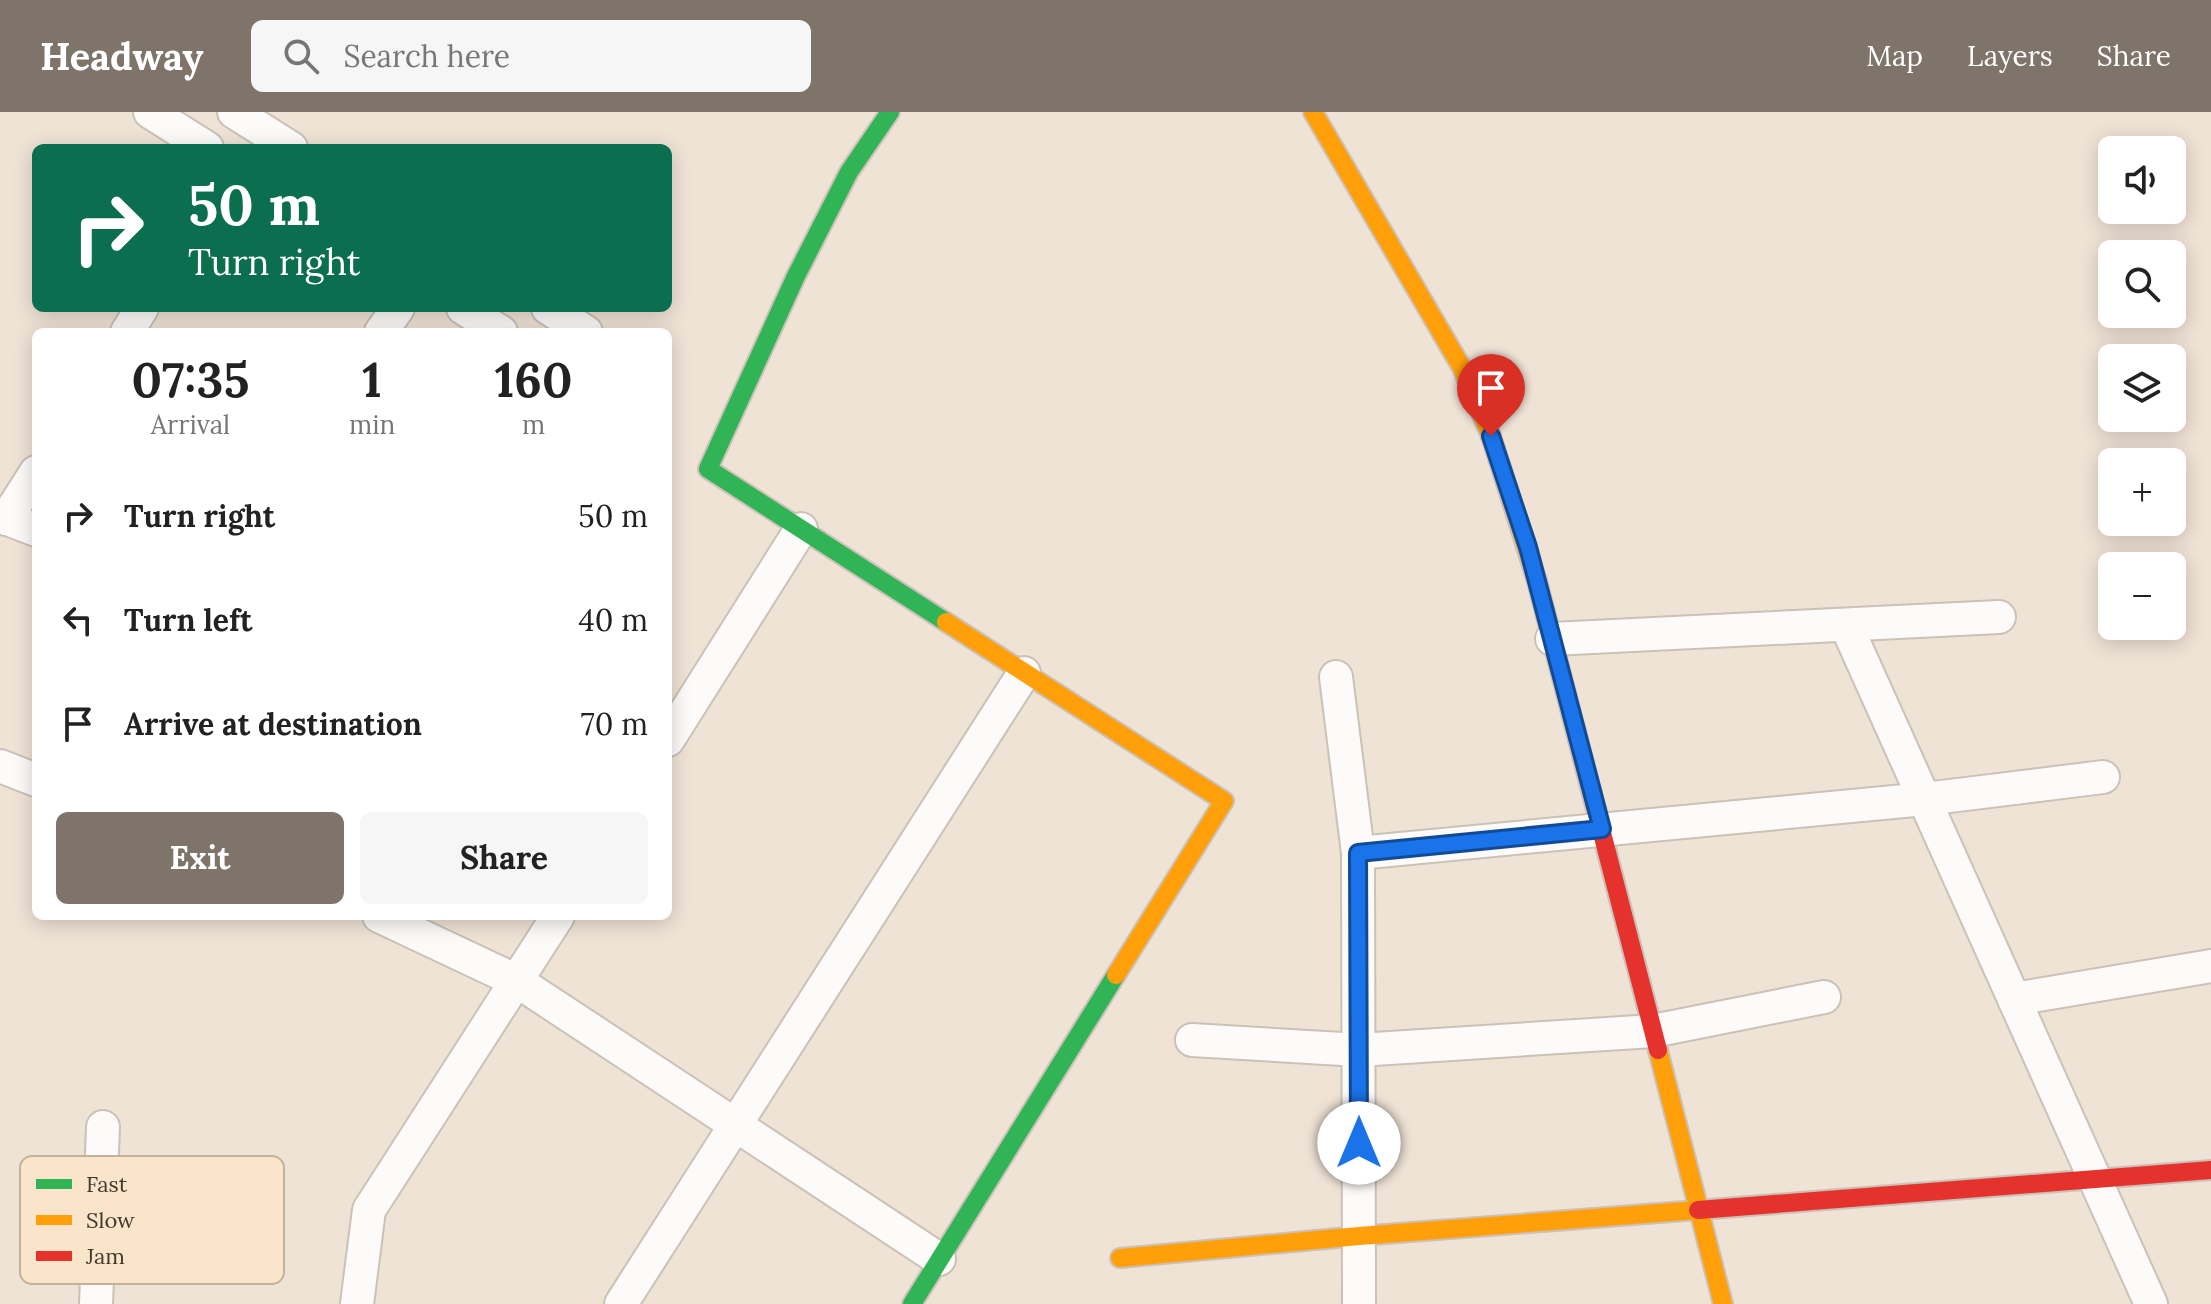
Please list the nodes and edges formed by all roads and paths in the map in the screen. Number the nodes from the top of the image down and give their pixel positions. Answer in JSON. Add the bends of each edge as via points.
{"nodes":[{"id":1,"x":150,"y":112,"type":"edge"},
{"id":2,"x":234,"y":112,"type":"edge"},
{"id":3,"x":890,"y":112,"type":"edge"},
{"id":4,"x":1313,"y":112,"type":"edge"},
{"id":5,"x":201,"y":144,"type":"edge"},
{"id":6,"x":285,"y":144,"type":"edge"},
{"id":7,"x":469,"y":312,"type":"edge"},
{"id":8,"x":554,"y":312,"type":"edge"},
{"id":9,"x":495,"y":328,"type":"edge"},
{"id":10,"x":580,"y":328,"type":"edge"},
{"id":11,"x":32,"y":477,"type":"edge"},
{"id":12,"x":3,"y":517,"type":"edge"},
{"id":13,"x":32,"y":528,"type":"edge"},
{"id":14,"x":801,"y":529,"type":"junction"},
{"id":15,"x":1999,"y":617,"type":"dead end"},
{"id":16,"x":1846,"y":625,"type":"junction"},
{"id":17,"x":1552,"y":639,"type":"junction"},
{"id":18,"x":1024,"y":673,"type":"junction"},
{"id":19,"x":1336,"y":677,"type":"dead end"},
{"id":20,"x":672,"y":734,"type":"edge"},
{"id":21,"x":0,"y":766,"type":"edge"},
{"id":22,"x":2103,"y":777,"type":"dead end"},
{"id":23,"x":32,"y":778,"type":"edge"},
{"id":24,"x":1925,"y":799,"type":"junction"},
{"id":25,"x":1602,"y":829,"type":"junction"},
{"id":26,"x":1358,"y":853,"type":"junction"},
{"id":27,"x":387,"y":920,"type":"edge"},
{"id":28,"x":555,"y":920,"type":"edge"},
{"id":29,"x":2211,"y":966,"type":"edge"},
{"id":30,"x":517,"y":981,"type":"junction"},
{"id":31,"x":1824,"y":997,"type":"dead end"},
{"id":32,"x":2014,"y":999,"type":"junction"},
{"id":33,"x":1653,"y":1031,"type":"junction"},
{"id":34,"x":1192,"y":1040,"type":"dead end"},
{"id":35,"x":1359,"y":1050,"type":"junction"},
{"id":36,"x":735,"y":1125,"type":"junction"},
{"id":37,"x":103,"y":1127,"type":"dead end"},
{"id":38,"x":102,"y":1156,"type":"edge"},
{"id":39,"x":2211,"y":1170,"type":"edge"},
{"id":40,"x":2096,"y":1181,"type":"junction"},
{"id":41,"x":1700,"y":1211,"type":"junction"},
{"id":42,"x":1359,"y":1236,"type":"junction"},
{"id":43,"x":1120,"y":1258,"type":"dead end"},
{"id":44,"x":939,"y":1259,"type":"junction"},
{"id":45,"x":97,"y":1284,"type":"edge"},
{"id":46,"x":96,"y":1304,"type":"edge"},
{"id":47,"x":357,"y":1304,"type":"edge"},
{"id":48,"x":621,"y":1304,"type":"edge"},
{"id":49,"x":912,"y":1304,"type":"edge"},
{"id":50,"x":1359,"y":1304,"type":"edge"},
{"id":51,"x":1723,"y":1304,"type":"edge"},
{"id":52,"x":2151,"y":1304,"type":"edge"}],
"edges":[{"from":1,"to":5,"type":"street"},
{"from":2,"to":6,"type":"street"},
{"from":3,"to":14,"type":"street","via":[[849,172],[708,469]]},
{"from":4,"to":17,"type":"street","via":[[1462,368],[1524,533]]},
{"from":7,"to":9,"type":"street"},
{"from":8,"to":10,"type":"street"},
{"from":11,"to":12,"type":"street"},
{"from":12,"to":13,"type":"street"},
{"from":14,"to":18,"type":"street"},
{"from":14,"to":20,"type":"street"},
{"from":15,"to":16,"type":"street"},
{"from":16,"to":17,"type":"street"},
{"from":16,"to":24,"type":"street"},
{"from":17,"to":25,"type":"street"},
{"from":18,"to":36,"type":"street"},
{"from":18,"to":44,"type":"street","via":[[1224,801]]},
{"from":19,"to":26,"type":"street"},
{"from":21,"to":23,"type":"street"},
{"from":22,"to":24,"type":"street"},
{"from":24,"to":25,"type":"street"},
{"from":24,"to":32,"type":"street"},
{"from":25,"to":26,"type":"street"},
{"from":25,"to":33,"type":"street"},
{"from":26,"to":35,"type":"street"},
{"from":27,"to":30,"type":"street"},
{"from":28,"to":30,"type":"street"},
{"from":29,"to":32,"type":"street"},
{"from":30,"to":36,"type":"street"},
{"from":30,"to":47,"type":"street","via":[[369,1210]]},
{"from":31,"to":33,"type":"street"},
{"from":32,"to":40,"type":"street"},
{"from":33,"to":35,"type":"street"},
{"from":33,"to":41,"type":"street"},
{"from":34,"to":35,"type":"street"},
{"from":35,"to":42,"type":"street"},
{"from":36,"to":44,"type":"street"},
{"from":36,"to":48,"type":"street"},
{"from":37,"to":38,"type":"street"},
{"from":39,"to":40,"type":"street"},
{"from":40,"to":41,"type":"street"},
{"from":40,"to":52,"type":"street"},
{"from":41,"to":42,"type":"street"},
{"from":41,"to":51,"type":"street"},
{"from":42,"to":43,"type":"street"},
{"from":42,"to":50,"type":"street"},
{"from":44,"to":49,"type":"street"},
{"from":45,"to":46,"type":"street"}]}
